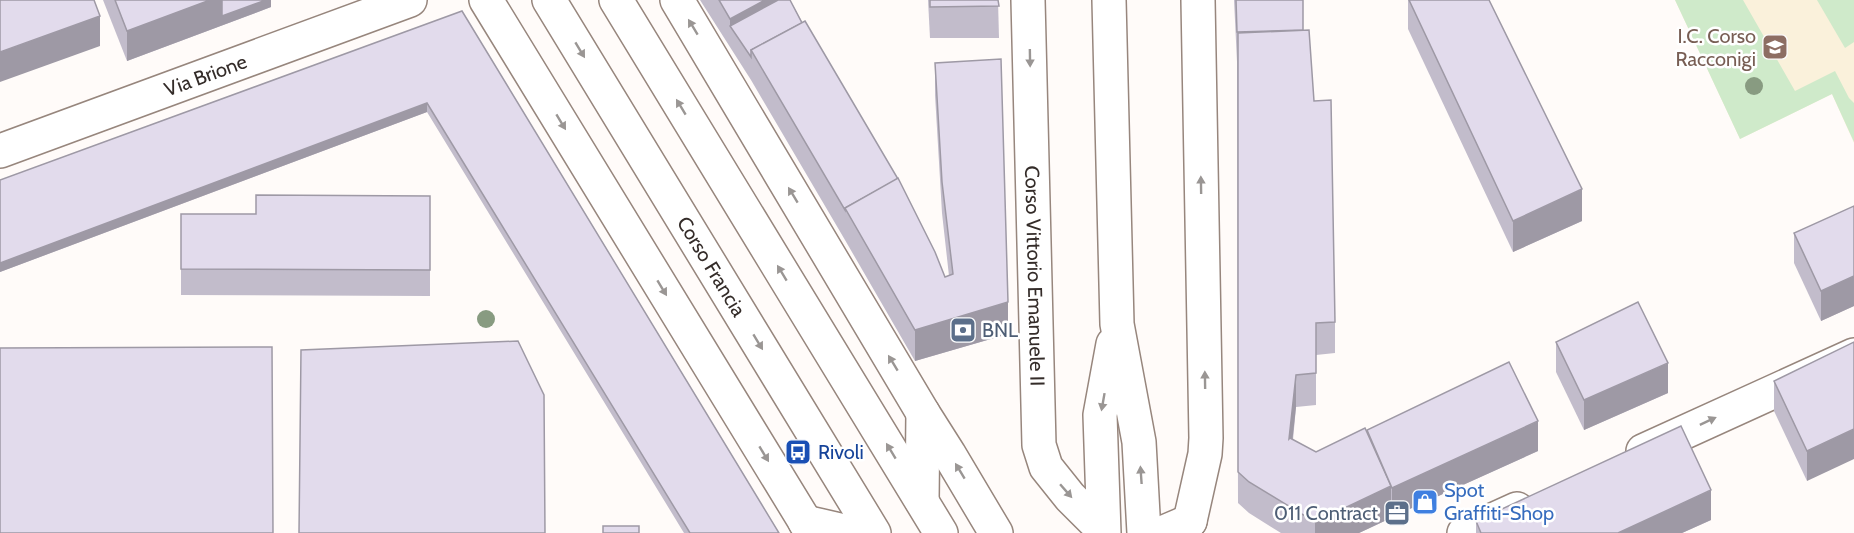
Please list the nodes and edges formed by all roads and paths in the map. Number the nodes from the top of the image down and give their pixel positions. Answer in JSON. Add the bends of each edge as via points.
{"nodes":[{"id":1,"x":410,"y":0,"type":"edge"},
{"id":2,"x":486,"y":0,"type":"edge"},
{"id":3,"x":549,"y":0,"type":"edge"},
{"id":4,"x":616,"y":0,"type":"edge"},
{"id":5,"x":677,"y":0,"type":"edge"},
{"id":6,"x":1028,"y":0,"type":"edge"},
{"id":7,"x":1109,"y":0,"type":"edge"},
{"id":8,"x":1198,"y":0,"type":"edge"},
{"id":9,"x":0,"y":151,"type":"edge"},
{"id":10,"x":1117,"y":324,"type":"junction"},
{"id":11,"x":1854,"y":355,"type":"edge"},
{"id":12,"x":923,"y":413,"type":"junction"},
{"id":13,"x":1616,"y":464,"type":"edge"},
{"id":14,"x":1540,"y":498,"type":"edge"},
{"id":15,"x":922,"y":501,"type":"junction"},
{"id":16,"x":809,"y":527,"type":"edge"},
{"id":17,"x":1186,"y":529,"type":"edge"},
{"id":18,"x":1103,"y":531,"type":"edge"},
{"id":19,"x":853,"y":533,"type":"edge"},
{"id":20,"x":874,"y":533,"type":"edge"},
{"id":21,"x":941,"y":533,"type":"edge"},
{"id":22,"x":996,"y":533,"type":"edge"},
{"id":23,"x":1144,"y":533,"type":"edge"},
{"id":24,"x":1464,"y":533,"type":"edge"}],
"edges":[{"from":1,"to":9,"type":"street","name":"Via Brione"},
{"from":2,"to":16,"type":"street","one_way":true},
{"from":3,"to":20,"type":"street","name":"Corso Francia","one_way":true},
{"from":15,"to":4,"type":"street","one_way":true},
{"from":12,"to":5,"type":"street","one_way":true},
{"from":6,"to":18,"type":"street","name":"Corso Vittorio Emanuele II","one_way":true,"via":[[1039,445],[1046,467]]},
{"from":7,"to":10,"type":"street","name":"Corso Vittorio Emanuele II"},
{"from":17,"to":8,"type":"street","one_way":true,"via":[[1206,454]]},
{"from":10,"to":18,"type":"street","name":"Corso Vittorio Emanuele II","one_way":true,"via":[[1100,415]]},
{"from":23,"to":10,"type":"street","name":"Corso Vittorio Emanuele II","one_way":true,"via":[[1139,442]]},
{"from":13,"to":11,"type":"street","one_way":true},
{"from":12,"to":15,"type":"street"},
{"from":22,"to":12,"type":"street","one_way":true},
{"from":14,"to":24,"type":"street"},
{"from":15,"to":21,"type":"street"},
{"from":16,"to":19,"type":"street"}]}
